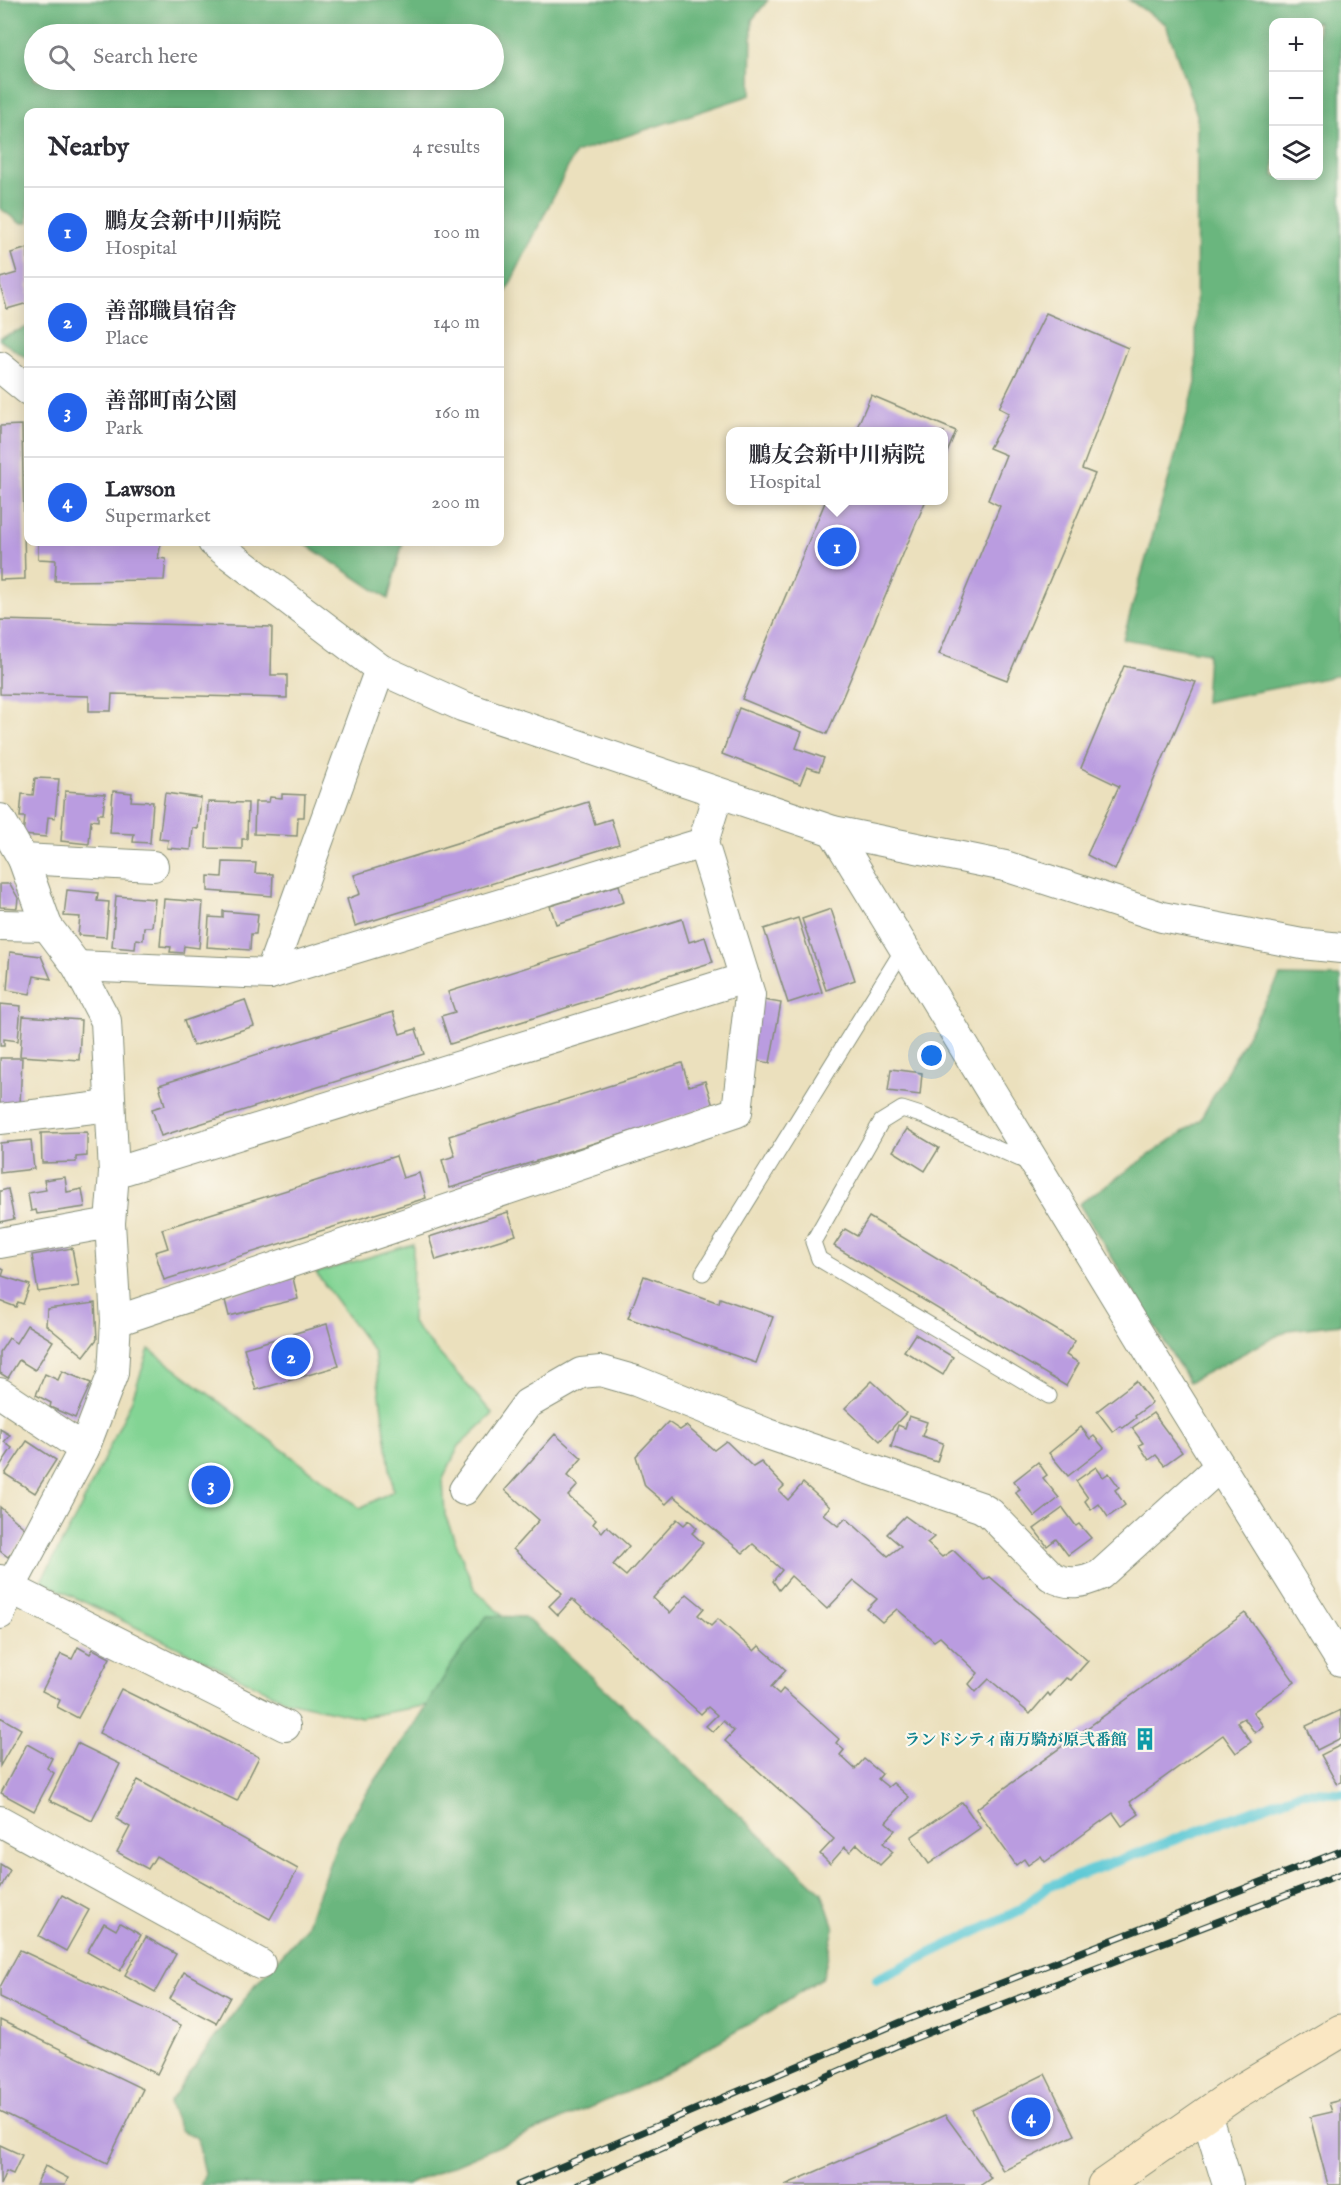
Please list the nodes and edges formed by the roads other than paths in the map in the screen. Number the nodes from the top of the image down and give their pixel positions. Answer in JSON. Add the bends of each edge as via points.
{"nodes":[{"id":1,"x":0,"y":367,"type":"edge"},
{"id":2,"x":24,"y":387,"type":"edge"},
{"id":3,"x":218,"y":546,"type":"edge"},
{"id":4,"x":380,"y":669,"type":"junction"},
{"id":5,"x":718,"y":793,"type":"junction"},
{"id":6,"x":0,"y":819,"type":"edge"},
{"id":7,"x":833,"y":831,"type":"junction"},
{"id":8,"x":704,"y":843,"type":"junction"},
{"id":9,"x":23,"y":859,"type":"junction"},
{"id":10,"x":153,"y":866,"type":"dead end"},
{"id":11,"x":0,"y":926,"type":"edge"},
{"id":12,"x":47,"y":926,"type":"junction"},
{"id":13,"x":904,"y":948,"type":"junction"},
{"id":14,"x":1341,"y":948,"type":"edge"},
{"id":15,"x":77,"y":966,"type":"junction"},
{"id":16,"x":270,"y":975,"type":"junction"},
{"id":17,"x":745,"y":978,"type":"junction"},
{"id":18,"x":110,"y":1106,"type":"junction"},
{"id":19,"x":0,"y":1119,"type":"edge"},
{"id":20,"x":1037,"y":1166,"type":"junction"},
{"id":21,"x":114,"y":1173,"type":"junction"},
{"id":22,"x":110,"y":1223,"type":"junction"},
{"id":23,"x":0,"y":1243,"type":"edge"},
{"id":24,"x":703,"y":1273,"type":"dead end"},
{"id":25,"x":116,"y":1320,"type":"junction"},
{"id":26,"x":0,"y":1393,"type":"edge"},
{"id":27,"x":1049,"y":1396,"type":"dead end"},
{"id":28,"x":84,"y":1449,"type":"junction"},
{"id":29,"x":1220,"y":1466,"type":"junction"},
{"id":30,"x":464,"y":1490,"type":"dead end"},
{"id":31,"x":3,"y":1594,"type":"edge"},
{"id":32,"x":1341,"y":1661,"type":"edge"},
{"id":33,"x":285,"y":1726,"type":"dead end"},
{"id":34,"x":0,"y":1821,"type":"edge"},
{"id":35,"x":260,"y":1964,"type":"dead end"},
{"id":36,"x":1341,"y":2031,"type":"edge"},
{"id":37,"x":1206,"y":2114,"type":"junction"},
{"id":38,"x":1104,"y":2185,"type":"edge"},
{"id":39,"x":1228,"y":2185,"type":"edge"}],
"edges":[{"from":1,"to":2,"type":"street"},
{"from":3,"to":4,"type":"street"},
{"from":4,"to":5,"type":"street","via":[[462,706]]},
{"from":4,"to":16,"type":"street"},
{"from":5,"to":7,"type":"street"},
{"from":5,"to":8,"type":"street"},
{"from":6,"to":9,"type":"street"},
{"from":7,"to":13,"type":"street"},
{"from":7,"to":14,"type":"street","via":[[1005,866],[1161,917]]},
{"from":8,"to":16,"type":"street"},
{"from":8,"to":17,"type":"street"},
{"from":9,"to":10,"type":"street"},
{"from":9,"to":12,"type":"street"},
{"from":11,"to":12,"type":"street"},
{"from":12,"to":15,"type":"street"},
{"from":13,"to":20,"type":"street"},
{"from":13,"to":24,"type":"lane"},
{"from":15,"to":16,"type":"street"},
{"from":15,"to":18,"type":"street","via":[[105,1021]]},
{"from":17,"to":21,"type":"street"},
{"from":17,"to":25,"type":"street","via":[[750,995],[737,1112]]},
{"from":18,"to":19,"type":"street"},
{"from":18,"to":21,"type":"street"},
{"from":20,"to":27,"type":"lane","via":[[902,1109],[881,1122],[813,1242],[819,1260]]},
{"from":20,"to":29,"type":"street"},
{"from":21,"to":22,"type":"street"},
{"from":22,"to":23,"type":"street"},
{"from":22,"to":25,"type":"street"},
{"from":25,"to":28,"type":"street","via":[[113,1373]]},
{"from":26,"to":28,"type":"street"},
{"from":28,"to":31,"type":"street"},
{"from":29,"to":30,"type":"street","via":[[1100,1575],[1084,1583],[1061,1582],[980,1507],[601,1371],[580,1373],[527,1404]]},
{"from":29,"to":32,"type":"street"},
{"from":31,"to":33,"type":"street"},
{"from":34,"to":35,"type":"street"},
{"from":36,"to":37,"type":"street"},
{"from":37,"to":38,"type":"street"},
{"from":37,"to":39,"type":"street"}]}
